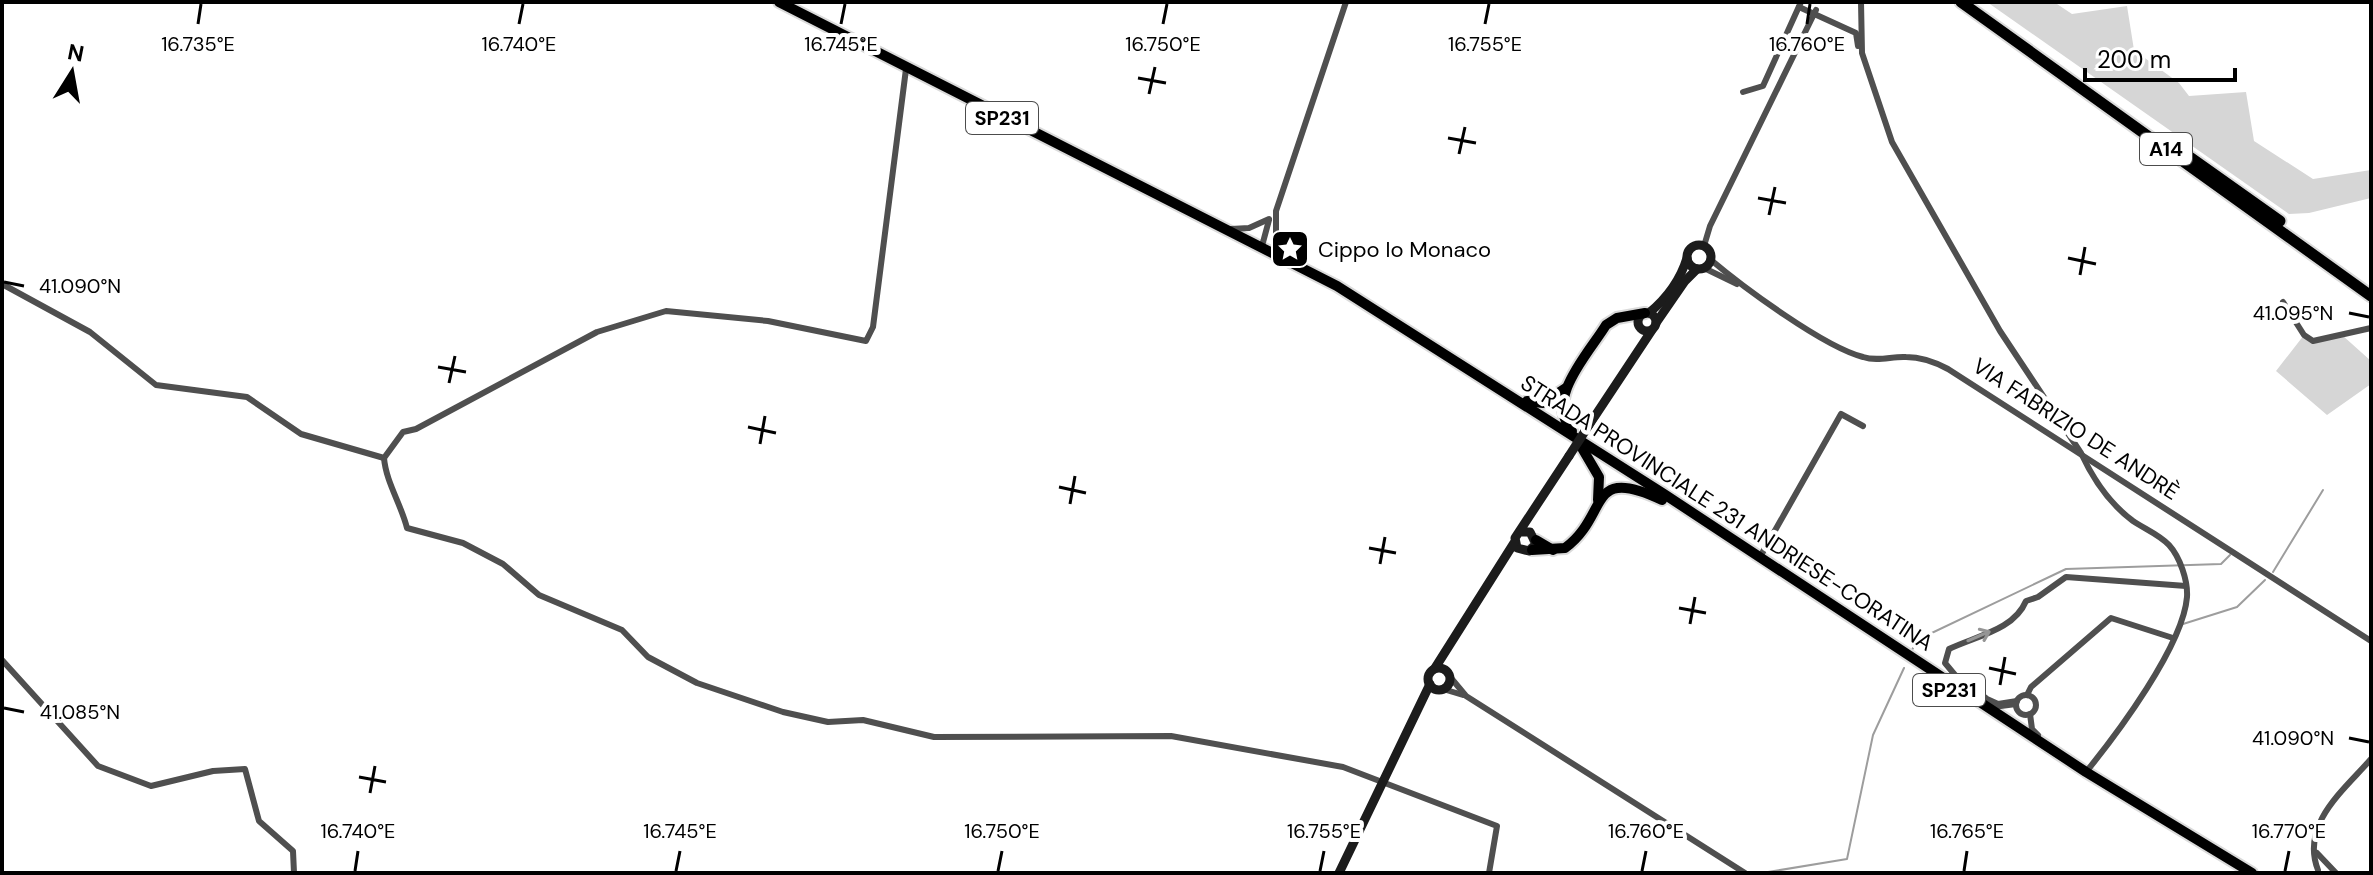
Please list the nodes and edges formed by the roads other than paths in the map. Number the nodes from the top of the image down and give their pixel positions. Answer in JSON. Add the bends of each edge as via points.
{"nodes":[{"id":1,"x":779,"y":2,"type":"edge"},
{"id":2,"x":1346,"y":2,"type":"edge"},
{"id":3,"x":1820,"y":2,"type":"edge"},
{"id":4,"x":1861,"y":2,"type":"edge"},
{"id":5,"x":1961,"y":2,"type":"edge"},
{"id":6,"x":1974,"y":2,"type":"edge"},
{"id":7,"x":1800,"y":4,"type":"edge"},
{"id":8,"x":1862,"y":53,"type":"junction"},
{"id":9,"x":906,"y":69,"type":"junction"},
{"id":10,"x":1743,"y":92,"type":"dead end"},
{"id":11,"x":1276,"y":211,"type":"junction"},
{"id":12,"x":1269,"y":219,"type":"junction"},
{"id":13,"x":1227,"y":228,"type":"junction"},
{"id":14,"x":1275,"y":228,"type":"junction"},
{"id":15,"x":1262,"y":246,"type":"junction"},
{"id":16,"x":1704,"y":246,"type":"junction"},
{"id":17,"x":1687,"y":258,"type":"junction"},
{"id":18,"x":1288,"y":260,"type":"junction"},
{"id":19,"x":1299,"y":266,"type":"junction"},
{"id":20,"x":1704,"y":266,"type":"junction"},
{"id":21,"x":2,"y":284,"type":"edge"},
{"id":22,"x":2371,"y":287,"type":"edge"},
{"id":23,"x":2371,"y":296,"type":"edge"},
{"id":24,"x":2283,"y":302,"type":"dead end"},
{"id":25,"x":1647,"y":313,"type":"junction"},
{"id":26,"x":1622,"y":318,"type":"junction"},
{"id":27,"x":1647,"y":327,"type":"junction"},
{"id":28,"x":2371,"y":328,"type":"edge"},
{"id":29,"x":1567,"y":387,"type":"junction"},
{"id":30,"x":1511,"y":395,"type":"junction"},
{"id":31,"x":1863,"y":426,"type":"dead end"},
{"id":32,"x":1586,"y":447,"type":"junction"},
{"id":33,"x":2081,"y":453,"type":"junction"},
{"id":34,"x":384,"y":458,"type":"junction"},
{"id":35,"x":1662,"y":500,"type":"junction"},
{"id":36,"x":1596,"y":506,"type":"junction"},
{"id":37,"x":1538,"y":507,"type":"junction"},
{"id":38,"x":1520,"y":532,"type":"junction"},
{"id":39,"x":1514,"y":543,"type":"junction"},
{"id":40,"x":1531,"y":545,"type":"junction"},
{"id":41,"x":1760,"y":557,"type":"junction"},
{"id":42,"x":1499,"y":567,"type":"junction"},
{"id":43,"x":2186,"y":586,"type":"junction"},
{"id":44,"x":2173,"y":638,"type":"junction"},
{"id":45,"x":2371,"y":641,"type":"edge"},
{"id":46,"x":1448,"y":647,"type":"junction"},
{"id":47,"x":2,"y":660,"type":"edge"},
{"id":48,"x":1435,"y":668,"type":"junction"},
{"id":49,"x":1450,"y":675,"type":"junction"},
{"id":50,"x":1437,"y":688,"type":"junction"},
{"id":51,"x":2027,"y":695,"type":"junction"},
{"id":52,"x":1466,"y":696,"type":"junction"},
{"id":53,"x":1973,"y":698,"type":"junction"},
{"id":54,"x":2016,"y":703,"type":"junction"},
{"id":55,"x":2030,"y":714,"type":"junction"},
{"id":56,"x":2064,"y":758,"type":"junction"},
{"id":57,"x":2371,"y":759,"type":"edge"},
{"id":58,"x":2086,"y":772,"type":"junction"},
{"id":59,"x":1383,"y":782,"type":"junction"},
{"id":60,"x":2315,"y":848,"type":"junction"},
{"id":61,"x":2328,"y":868,"type":"junction"},
{"id":62,"x":2317,"y":872,"type":"edge"},
{"id":63,"x":294,"y":873,"type":"edge"},
{"id":64,"x":1339,"y":873,"type":"edge"},
{"id":65,"x":1489,"y":873,"type":"edge"},
{"id":66,"x":1745,"y":873,"type":"edge"},
{"id":67,"x":2240,"y":873,"type":"edge"},
{"id":68,"x":2252,"y":873,"type":"edge"},
{"id":69,"x":2336,"y":873,"type":"edge"}],
"edges":[{"from":1,"to":9,"type":"main road","name":"STRADA PROVINCIALE 231 ANDRIESE-CORATINA","number":"SP231"},
{"from":2,"to":11,"type":"street"},
{"from":3,"to":16,"type":"street"},
{"from":4,"to":8,"type":"street"},
{"from":5,"to":23,"type":"highway","number":"A14"},
{"from":6,"to":22,"type":"highway","number":"A14"},
{"from":7,"to":8,"type":"street","via":[[1856,33]]},
{"from":7,"to":10,"type":"street","via":[[1763,86]]},
{"from":8,"to":33,"type":"street","via":[[1892,142],[1954,255]]},
{"from":9,"to":13,"type":"main road","name":"STRADA PROVINCIALE 231 ANDRIESE-CORATINA","number":"SP231"},
{"from":9,"to":34,"type":"street","via":[[877,298],[866,341],[768,321],[666,311],[597,332],[547,356],[403,432]]},
{"from":11,"to":12,"type":"street"},
{"from":11,"to":14,"type":"street"},
{"from":12,"to":13,"type":"street","via":[[1247,229]]},
{"from":12,"to":15,"type":"street"},
{"from":13,"to":15,"type":"main road","name":"STRADA PROVINCIALE 231 ANDRIESE-CORATINA","number":"SP231"},
{"from":14,"to":15,"type":"street"},
{"from":14,"to":18,"type":"street"},
{"from":15,"to":18,"type":"main road","name":"STRADA PROVINCIALE 231 ANDRIESE-CORATINA","number":"SP231"},
{"from":16,"to":17,"type":"main road","via":[[1692,248]]},
{"from":16,"to":20,"type":"main road"},
{"from":17,"to":20,"type":"main road"},
{"from":17,"to":25,"type":"main road","via":[[1664,300]]},
{"from":18,"to":19,"type":"main road","name":"STRADA PROVINCIALE 231 ANDRIESE-CORATINA","number":"SP231"},
{"from":19,"to":30,"type":"main road","name":"STRADA PROVINCIALE 231 ANDRIESE-CORATINA","number":"SP231"},
{"from":19,"to":32,"type":"main road","name":"STRADA PROVINCIALE 231 ANDRIESE-CORATINA","number":"SP231"},
{"from":20,"to":27,"type":"main road"},
{"from":20,"to":33,"type":"street","name":"VIA FABRIZIO DE ANDRÈ","via":[[1846,352],[1867,359],[1907,357],[1948,369]]},
{"from":21,"to":34,"type":"street","via":[[90,332],[156,385],[247,397],[301,434]]},
{"from":24,"to":28,"type":"street","via":[[2313,341]]},
{"from":25,"to":26,"type":"main road"},
{"from":25,"to":27,"type":"main road"},
{"from":25,"to":27,"type":"main road","via":[[1638,319]]},
{"from":26,"to":27,"type":"main road"},
{"from":26,"to":29,"type":"main road","via":[[1606,325]]},
{"from":27,"to":37,"type":"main road","bridge":true},
{"from":29,"to":30,"type":"main road","via":[[1543,403]]},
{"from":29,"to":32,"type":"main road","via":[[1563,415]]},
{"from":30,"to":32,"type":"main road","name":"STRADA PROVINCIALE 231 ANDRIESE-CORATINA","number":"SP231"},
{"from":31,"to":41,"type":"street","via":[[1841,414]]},
{"from":32,"to":35,"type":"main road","name":"STRADA PROVINCIALE 231 ANDRIESE-CORATINA","number":"SP231"},
{"from":32,"to":36,"type":"main road","via":[[1599,477]]},
{"from":32,"to":41,"type":"main road","name":"STRADA PROVINCIALE 231 ANDRIESE-CORATINA","number":"SP231"},
{"from":33,"to":43,"type":"street","via":[[2110,499],[2168,543]]},
{"from":33,"to":45,"type":"street","name":"VIA FABRIZIO DE ANDRÈ"},
{"from":34,"to":59,"type":"street","via":[[407,528],[463,543],[490,557],[539,595],[622,630],[648,657],[697,683],[783,712],[828,722],[863,720],[934,737],[1171,736],[1343,767]]},
{"from":35,"to":36,"type":"main road","via":[[1624,485]]},
{"from":35,"to":67,"type":"main road","name":"STRADA PROVINCIALE 231 ANDRIESE-CORATINA","number":"SP231","via":[[2046,754]]},
{"from":36,"to":40,"type":"main road","via":[[1572,542],[1554,550]]},
{"from":37,"to":38,"type":"main road"},
{"from":37,"to":40,"type":"main road"},
{"from":38,"to":39,"type":"main road"},
{"from":38,"to":40,"type":"main road"},
{"from":39,"to":40,"type":"main road"},
{"from":39,"to":42,"type":"main road"},
{"from":40,"to":42,"type":"main road"},
{"from":41,"to":53,"type":"main road","name":"STRADA PROVINCIALE 231 ANDRIESE-CORATINA","number":"SP231"},
{"from":42,"to":46,"type":"main road"},
{"from":43,"to":44,"type":"street"},
{"from":54,"to":43,"type":"street","one_way":true,"via":[[1994,703],[1964,683],[1945,663],[1949,649],[2009,623],[2026,601],[2066,577]]},
{"from":44,"to":51,"type":"street","via":[[2111,618]]},
{"from":44,"to":58,"type":"street","via":[[2120,731]]},
{"from":46,"to":48,"type":"main road"},
{"from":46,"to":49,"type":"main road"},
{"from":47,"to":63,"type":"street","via":[[98,766],[151,786],[245,769],[259,821],[293,851]]},
{"from":48,"to":49,"type":"main road"},
{"from":48,"to":50,"type":"main road","via":[[1429,673]]},
{"from":49,"to":50,"type":"main road"},
{"from":49,"to":52,"type":"street"},
{"from":50,"to":52,"type":"street"},
{"from":50,"to":59,"type":"main road","via":[[1421,704]]},
{"from":51,"to":54,"type":"street"},
{"from":51,"to":55,"type":"street","via":[[2035,701]]},
{"from":52,"to":66,"type":"street"},
{"from":53,"to":54,"type":"street","via":[[2000,709]]},
{"from":53,"to":56,"type":"main road","name":"STRADA PROVINCIALE 231 ANDRIESE-CORATINA","number":"SP231"},
{"from":54,"to":55,"type":"street","via":[[2020,712]]},
{"from":55,"to":56,"type":"street","via":[[2032,729]]},
{"from":56,"to":58,"type":"main road","name":"STRADA PROVINCIALE 231 ANDRIESE-CORATINA","number":"SP231"},
{"from":57,"to":60,"type":"street","via":[[2321,817]]},
{"from":58,"to":68,"type":"main road","name":"STRADA PROVINCIALE 231 ANDRIESE-CORATINA","number":"SP231"},
{"from":59,"to":64,"type":"main road"},
{"from":59,"to":65,"type":"street","via":[[1497,826]]},
{"from":60,"to":61,"type":"street"},
{"from":60,"to":62,"type":"street"},
{"from":61,"to":62,"type":"street"},
{"from":61,"to":69,"type":"street"}]}
